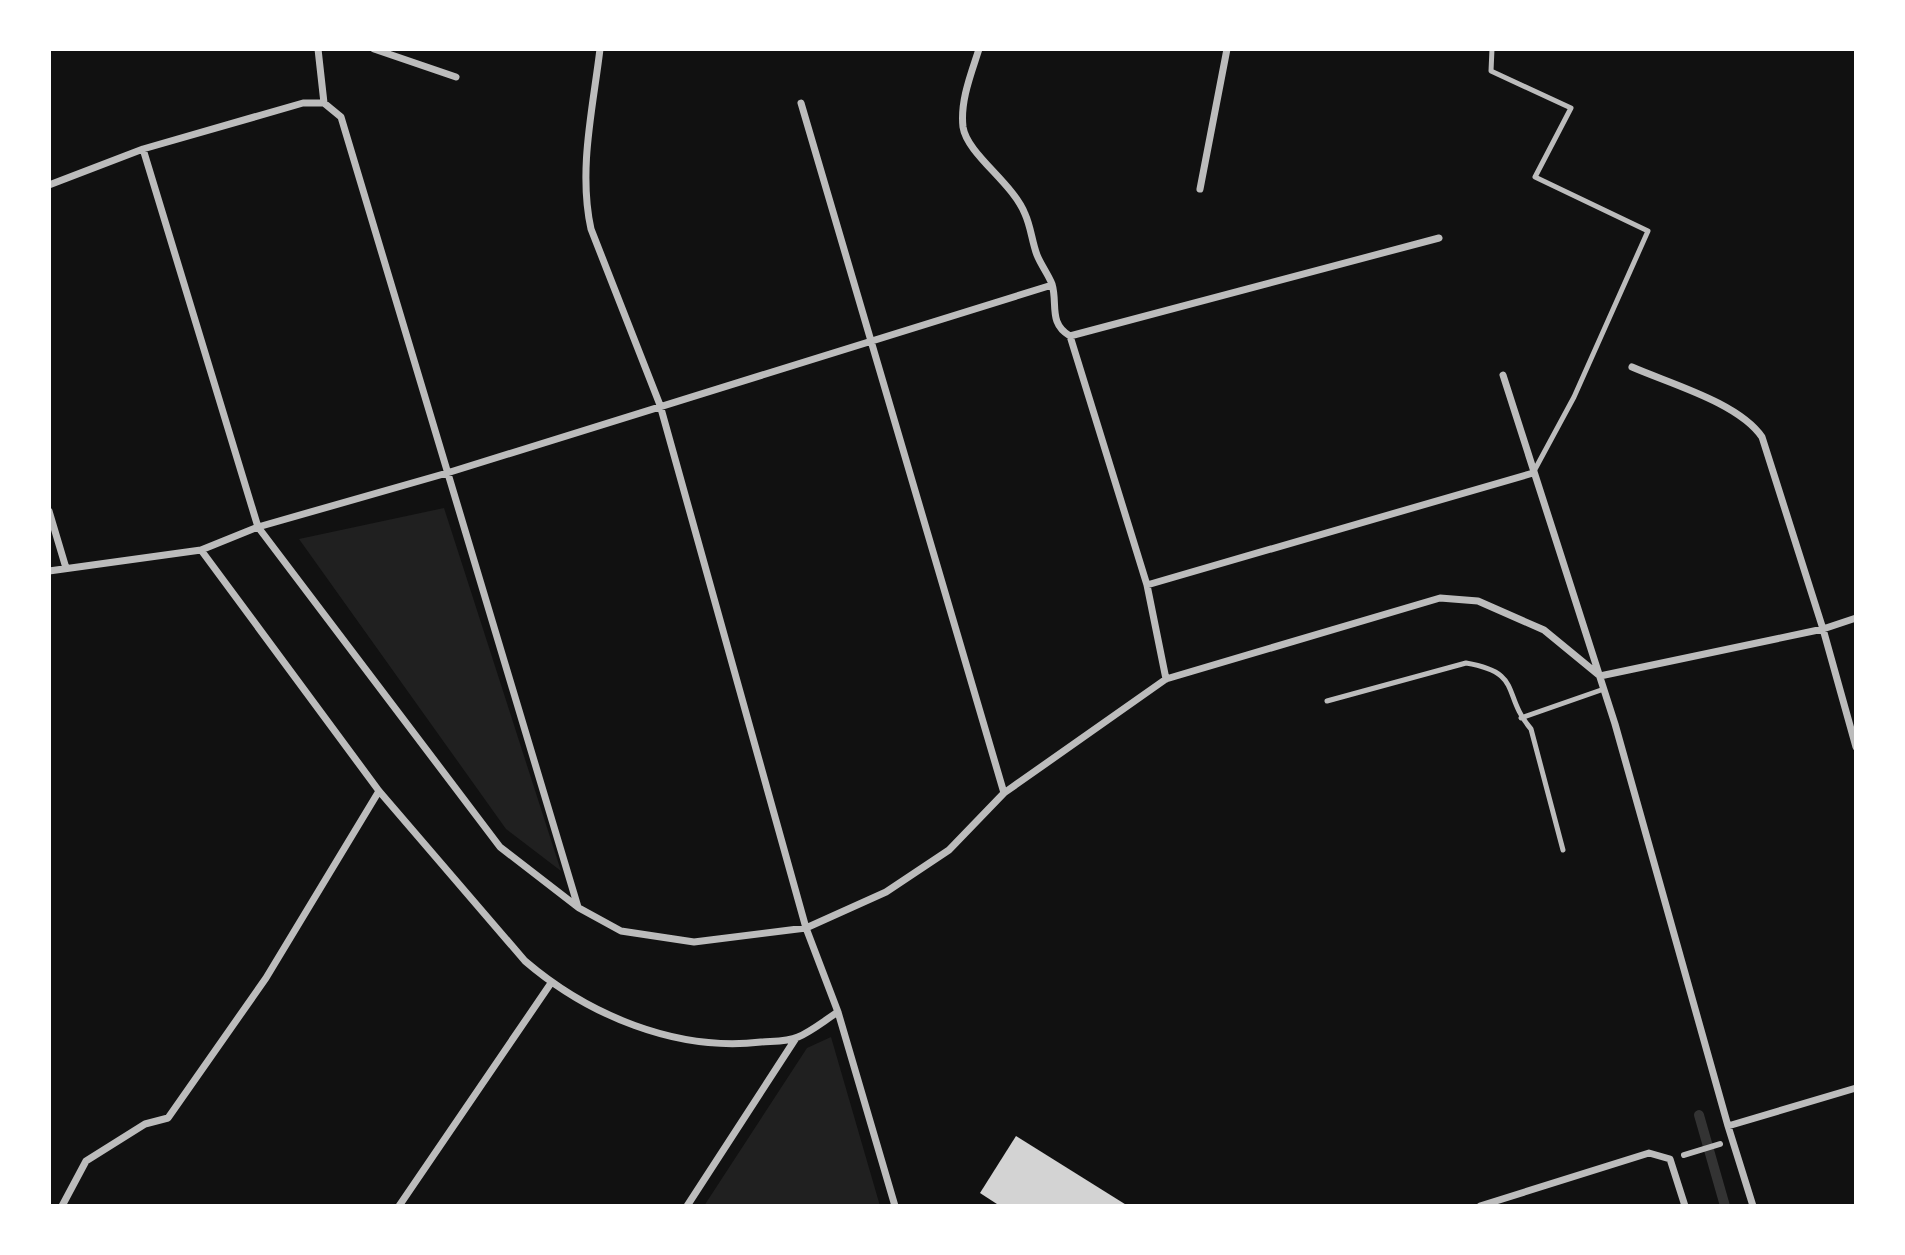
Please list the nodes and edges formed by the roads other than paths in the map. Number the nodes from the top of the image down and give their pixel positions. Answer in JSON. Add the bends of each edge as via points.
{"nodes":[{"id":1,"x":318,"y":49,"type":"edge"},
{"id":2,"x":374,"y":49,"type":"edge"},
{"id":3,"x":600,"y":49,"type":"edge"},
{"id":4,"x":979,"y":49,"type":"edge"},
{"id":5,"x":1227,"y":49,"type":"edge"},
{"id":6,"x":1492,"y":49,"type":"edge"},
{"id":7,"x":456,"y":77,"type":"dead end"},
{"id":8,"x":324,"y":103,"type":"junction"},
{"id":9,"x":801,"y":103,"type":"dead end"},
{"id":10,"x":143,"y":149,"type":"junction"},
{"id":11,"x":49,"y":185,"type":"edge"},
{"id":12,"x":1200,"y":189,"type":"dead end"},
{"id":13,"x":1439,"y":238,"type":"dead end"},
{"id":14,"x":1052,"y":285,"type":"junction"},
{"id":15,"x":1070,"y":336,"type":"junction"},
{"id":16,"x":872,"y":340,"type":"junction"},
{"id":17,"x":1632,"y":367,"type":"dead end"},
{"id":18,"x":1503,"y":375,"type":"dead end"},
{"id":19,"x":660,"y":405,"type":"junction"},
{"id":20,"x":447,"y":473,"type":"junction"},
{"id":21,"x":1533,"y":473,"type":"junction"},
{"id":22,"x":49,"y":511,"type":"edge"},
{"id":23,"x":258,"y":527,"type":"junction"},
{"id":24,"x":201,"y":550,"type":"junction"},
{"id":25,"x":66,"y":568,"type":"junction"},
{"id":26,"x":49,"y":571,"type":"edge"},
{"id":27,"x":1147,"y":584,"type":"junction"},
{"id":28,"x":1856,"y":618,"type":"edge"},
{"id":29,"x":1823,"y":629,"type":"junction"},
{"id":30,"x":1600,"y":676,"type":"junction"},
{"id":31,"x":1166,"y":678,"type":"junction"},
{"id":32,"x":1604,"y":689,"type":"junction"},
{"id":33,"x":1327,"y":701,"type":"dead end"},
{"id":34,"x":1521,"y":718,"type":"junction"},
{"id":35,"x":1856,"y":747,"type":"edge"},
{"id":36,"x":379,"y":791,"type":"junction"},
{"id":37,"x":1004,"y":793,"type":"junction"},
{"id":38,"x":1563,"y":850,"type":"dead end"},
{"id":39,"x":579,"y":908,"type":"junction"},
{"id":40,"x":806,"y":928,"type":"junction"},
{"id":41,"x":551,"y":984,"type":"junction"},
{"id":42,"x":838,"y":1012,"type":"junction"},
{"id":43,"x":796,"y":1038,"type":"junction"},
{"id":44,"x":1856,"y":1088,"type":"edge"},
{"id":45,"x":1728,"y":1126,"type":"junction"},
{"id":46,"x":1720,"y":1144,"type":"dead end"},
{"id":47,"x":1684,"y":1154,"type":"dead end"},
{"id":48,"x":62,"y":1206,"type":"edge"},
{"id":49,"x":400,"y":1206,"type":"edge"},
{"id":50,"x":687,"y":1206,"type":"edge"},
{"id":51,"x":895,"y":1206,"type":"edge"},
{"id":52,"x":1480,"y":1206,"type":"edge"},
{"id":53,"x":1685,"y":1206,"type":"edge"},
{"id":54,"x":1753,"y":1206,"type":"edge"}],
"edges":[{"from":1,"to":8,"type":"street"},
{"from":2,"to":7,"type":"street"},
{"from":3,"to":19,"type":"street","via":[[585,201],[591,229]]},
{"from":4,"to":14,"type":"street","via":[[965,94],[963,129],[979,157],[1008,184],[1025,214],[1037,256]]},
{"from":5,"to":12,"type":"street"},
{"from":6,"to":21,"type":"lane","via":[[1491,71],[1571,108],[1535,177],[1648,231],[1574,397]]},
{"from":8,"to":10,"type":"street","via":[[303,103]]},
{"from":8,"to":20,"type":"street","via":[[341,117]]},
{"from":9,"to":16,"type":"street"},
{"from":10,"to":11,"type":"street"},
{"from":10,"to":23,"type":"street"},
{"from":13,"to":15,"type":"street"},
{"from":14,"to":15,"type":"street","via":[[1054,318]]},
{"from":14,"to":16,"type":"street"},
{"from":15,"to":27,"type":"street"},
{"from":16,"to":19,"type":"street"},
{"from":16,"to":37,"type":"street"},
{"from":17,"to":29,"type":"street","via":[[1752,422],[1762,438]]},
{"from":18,"to":21,"type":"street"},
{"from":19,"to":20,"type":"street"},
{"from":19,"to":40,"type":"street"},
{"from":20,"to":23,"type":"street"},
{"from":20,"to":39,"type":"street"},
{"from":21,"to":27,"type":"street"},
{"from":21,"to":30,"type":"street"},
{"from":22,"to":25,"type":"street"},
{"from":23,"to":24,"type":"street"},
{"from":23,"to":39,"type":"street","via":[[500,848]]},
{"from":24,"to":25,"type":"street"},
{"from":24,"to":36,"type":"street"},
{"from":25,"to":26,"type":"street"},
{"from":27,"to":31,"type":"street"},
{"from":28,"to":29,"type":"street"},
{"from":29,"to":30,"type":"street"},
{"from":29,"to":35,"type":"street"},
{"from":30,"to":31,"type":"street","via":[[1544,630],[1478,601],[1440,598]]},
{"from":30,"to":32,"type":"street"},
{"from":31,"to":37,"type":"street"},
{"from":32,"to":34,"type":"lane"},
{"from":32,"to":45,"type":"street"},
{"from":33,"to":34,"type":"lane","via":[[1466,663],[1490,667],[1506,677]]},
{"from":34,"to":38,"type":"lane","via":[[1531,729]]},
{"from":36,"to":41,"type":"street","via":[[525,961]]},
{"from":36,"to":48,"type":"street","via":[[266,978],[168,1118],[145,1124],[86,1161]]},
{"from":37,"to":40,"type":"street","via":[[949,850],[886,892]]},
{"from":39,"to":40,"type":"street","via":[[621,931],[694,942]]},
{"from":40,"to":42,"type":"street"},
{"from":41,"to":43,"type":"street","via":[[598,1009],[680,1040],[735,1044]]},
{"from":41,"to":49,"type":"street"},
{"from":42,"to":43,"type":"street"},
{"from":42,"to":51,"type":"street"},
{"from":43,"to":50,"type":"street"},
{"from":44,"to":45,"type":"street"},
{"from":45,"to":54,"type":"street"},
{"from":46,"to":47,"type":"street"},
{"from":52,"to":53,"type":"street","via":[[1649,1153],[1670,1159]]}]}
